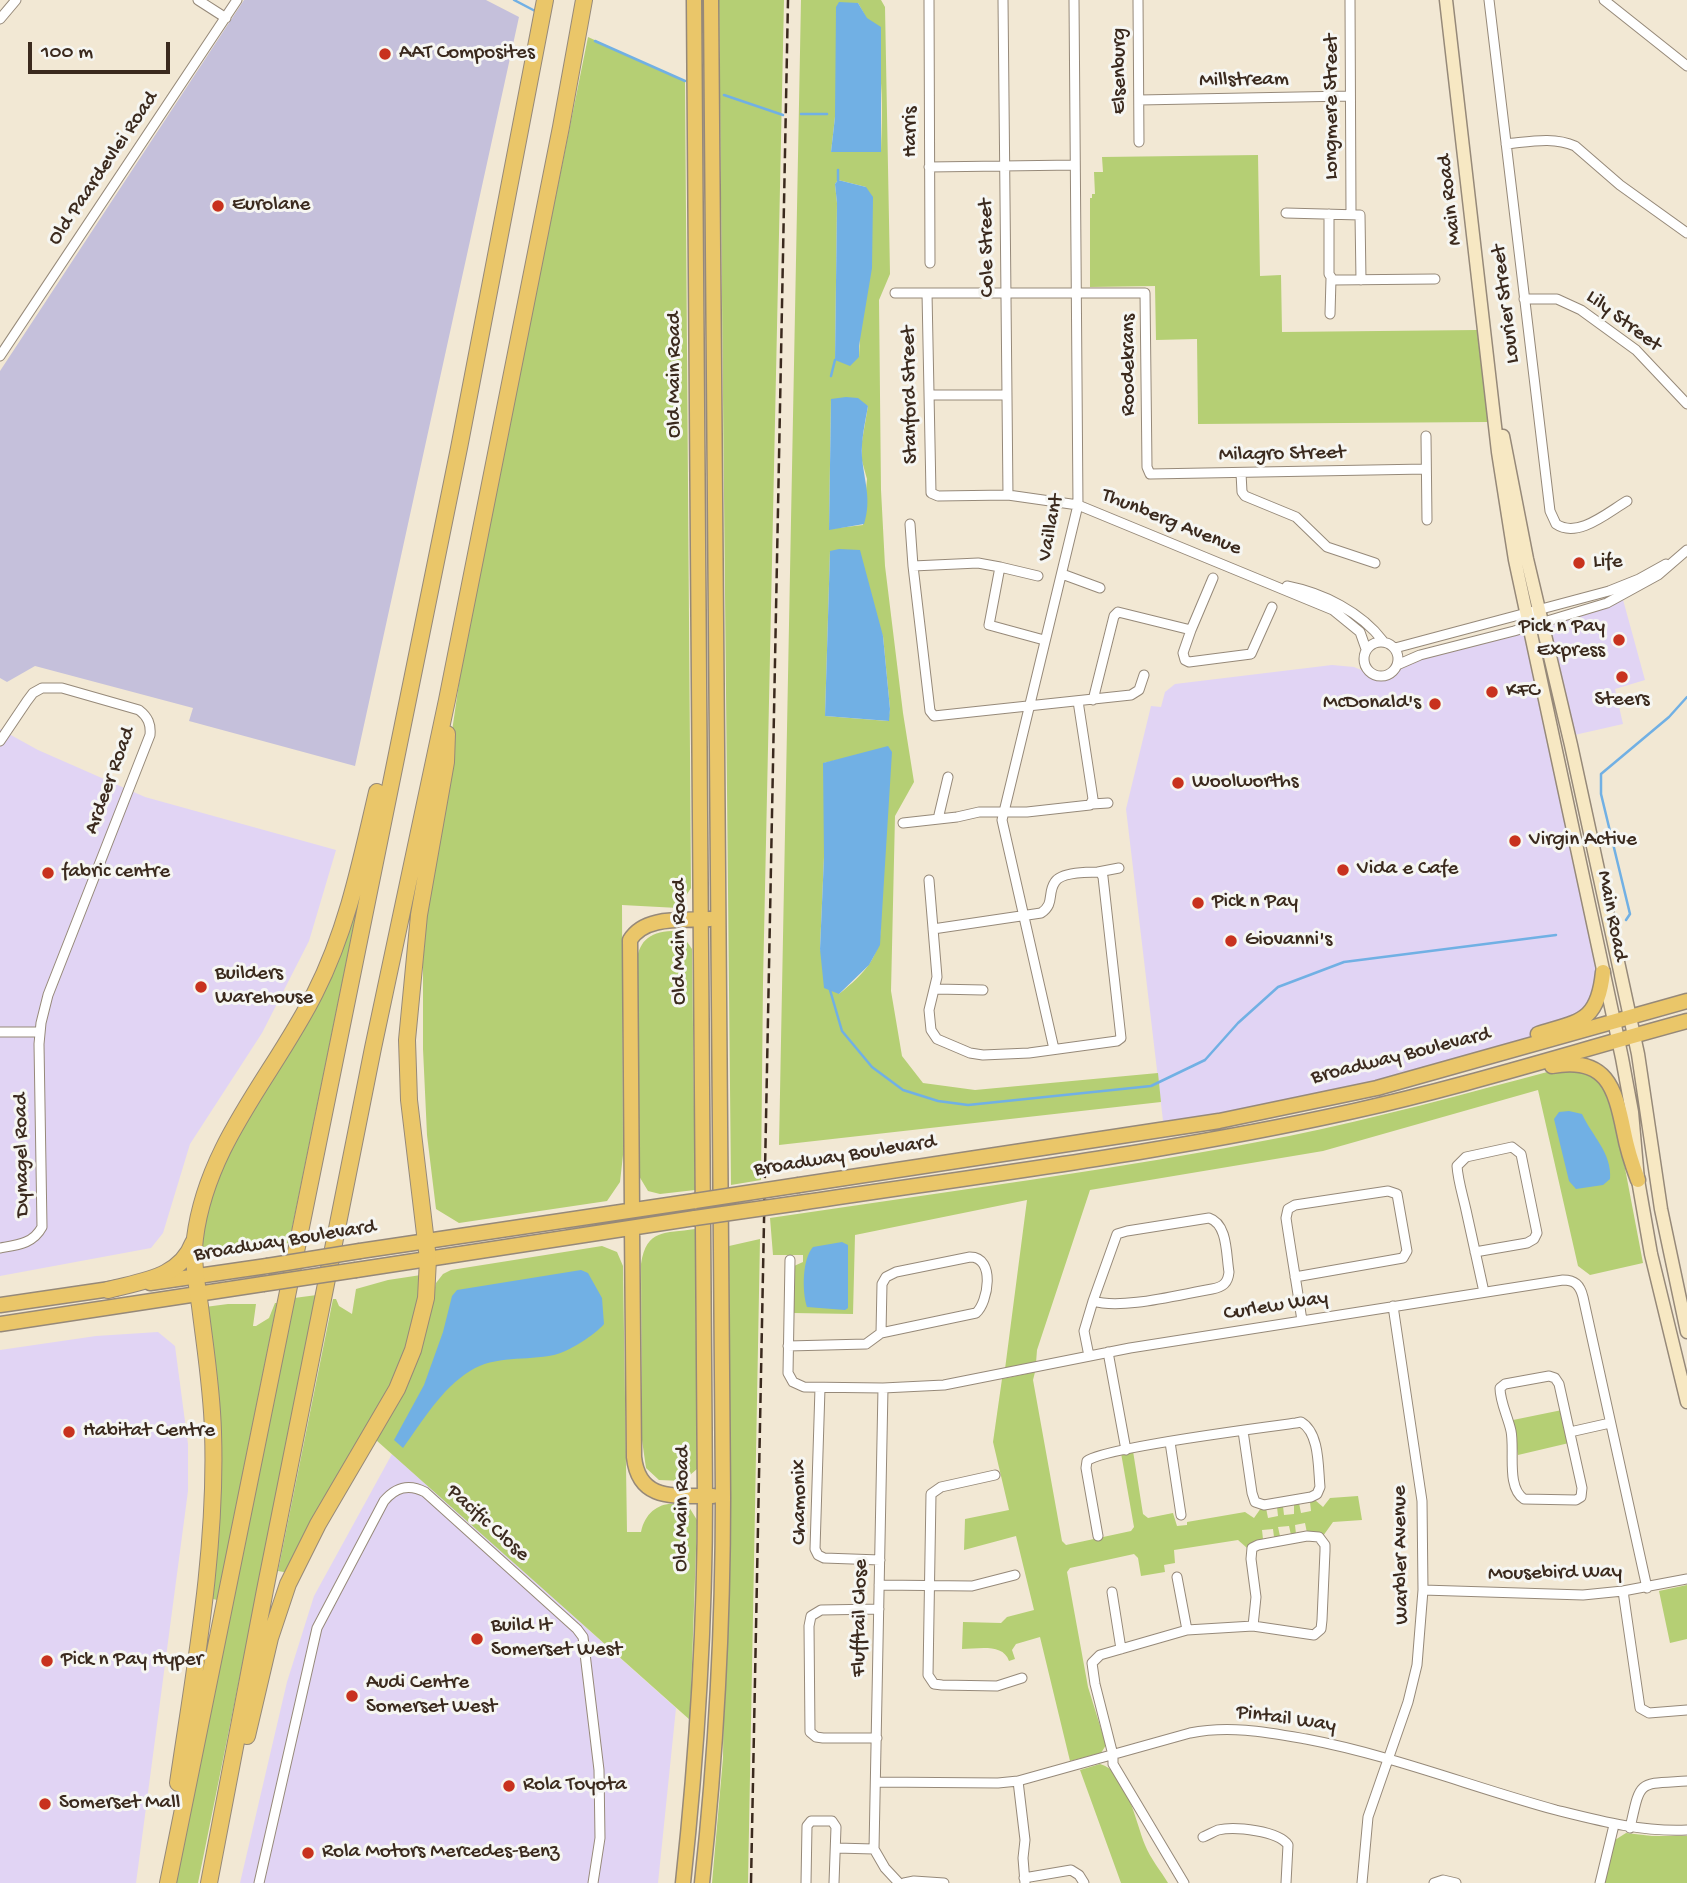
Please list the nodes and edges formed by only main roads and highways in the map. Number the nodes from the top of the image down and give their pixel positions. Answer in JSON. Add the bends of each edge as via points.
{"nodes":[{"id":1,"x":545,"y":0,"type":"edge"},
{"id":2,"x":584,"y":0,"type":"edge"},
{"id":3,"x":694,"y":0,"type":"edge"},
{"id":4,"x":711,"y":0,"type":"edge"},
{"id":5,"x":1446,"y":0,"type":"edge"},
{"id":6,"x":1493,"y":395,"type":"junction"},
{"id":7,"x":414,"y":663,"type":"junction"},
{"id":8,"x":447,"y":700,"type":"junction"},
{"id":9,"x":719,"y":919,"type":"junction"},
{"id":10,"x":702,"y":920,"type":"junction"},
{"id":11,"x":1603,"y":972,"type":"junction"},
{"id":12,"x":1687,"y":1000,"type":"edge"},
{"id":13,"x":1630,"y":1018,"type":"junction"},
{"id":14,"x":1687,"y":1021,"type":"edge"},
{"id":15,"x":1613,"y":1023,"type":"junction"},
{"id":16,"x":1634,"y":1035,"type":"junction"},
{"id":17,"x":1617,"y":1040,"type":"junction"},
{"id":18,"x":1455,"y":1066,"type":"junction"},
{"id":19,"x":1465,"y":1084,"type":"junction"},
{"id":20,"x":1637,"y":1180,"type":"junction"},
{"id":21,"x":632,"y":1210,"type":"junction"},
{"id":22,"x":632,"y":1228,"type":"junction"},
{"id":23,"x":195,"y":1239,"type":"junction"},
{"id":24,"x":426,"y":1241,"type":"junction"},
{"id":25,"x":428,"y":1259,"type":"junction"},
{"id":26,"x":196,"y":1276,"type":"junction"},
{"id":27,"x":108,"y":1290,"type":"junction"},
{"id":28,"x":198,"y":1293,"type":"junction"},
{"id":29,"x":0,"y":1305,"type":"edge"},
{"id":30,"x":0,"y":1324,"type":"edge"},
{"id":31,"x":1687,"y":1332,"type":"edge"},
{"id":32,"x":1687,"y":1400,"type":"edge"},
{"id":33,"x":705,"y":1496,"type":"junction"},
{"id":34,"x":723,"y":1497,"type":"junction"},
{"id":35,"x":218,"y":1839,"type":"junction"},
{"id":36,"x":167,"y":1883,"type":"edge"},
{"id":37,"x":209,"y":1883,"type":"edge"},
{"id":38,"x":683,"y":1883,"type":"edge"},
{"id":39,"x":702,"y":1883,"type":"edge"}],
"edges":[{"from":1,"to":7,"type":"highway"},
{"from":2,"to":8,"type":"highway"},
{"from":3,"to":10,"type":"main road","name":"Old Main Road"},
{"from":4,"to":9,"type":"main road","name":"Old Main Road"},
{"from":5,"to":6,"type":"main road","name":"Main Road"},
{"from":6,"to":11,"type":"main road","name":"Main Road","via":[[1525,611]]},
{"from":6,"to":13,"type":"main road","name":"Main Road"},
{"from":7,"to":23,"type":"highway","via":[[398,699],[356,883],[335,949],[306,1009],[222,1148]]},
{"from":7,"to":36,"type":"highway"},
{"from":8,"to":24,"type":"highway","via":[[446,762],[419,915],[407,1040],[409,1100]]},
{"from":8,"to":35,"type":"highway","via":[[370,1061]]},
{"from":9,"to":10,"type":"main road"},
{"from":9,"to":34,"type":"main road","name":"Old Main Road"},
{"from":10,"to":21,"type":"main road","via":[[645,926],[630,940]]},
{"from":10,"to":33,"type":"main road","name":"Old Main Road"},
{"from":11,"to":15,"type":"main road","name":"Main Road"},
{"from":11,"to":18,"type":"main road","via":[[1599,999],[1583,1018]]},
{"from":12,"to":13,"type":"main road","name":"Broadway Boulevard"},
{"from":13,"to":15,"type":"main road","name":"Broadway Boulevard"},
{"from":13,"to":16,"type":"main road","name":"Main Road"},
{"from":14,"to":16,"type":"main road","name":"Broadway Boulevard"},
{"from":15,"to":17,"type":"main road","name":"Main Road"},
{"from":15,"to":18,"type":"main road","name":"Broadway Boulevard"},
{"from":16,"to":17,"type":"main road","name":"Broadway Boulevard"},
{"from":16,"to":31,"type":"main road","name":"Main Road","via":[[1661,1209]]},
{"from":17,"to":19,"type":"main road","name":"Broadway Boulevard"},
{"from":17,"to":20,"type":"main road","name":"Main Road","via":[[1632,1112]]},
{"from":18,"to":21,"type":"main road","name":"Broadway Boulevard","bridge":true,"via":[[1377,1088],[1219,1121]]},
{"from":19,"to":20,"type":"main road","via":[[1565,1063],[1596,1070],[1615,1091]]},
{"from":19,"to":22,"type":"main road","name":"Broadway Boulevard","bridge":true,"via":[[1215,1139]]},
{"from":20,"to":32,"type":"main road","name":"Main Road"},
{"from":21,"to":24,"type":"main road","name":"Broadway Boulevard"},
{"from":22,"to":25,"type":"main road","name":"Broadway Boulevard"},
{"from":22,"to":33,"type":"main road","via":[[637,1474],[653,1491]]},
{"from":23,"to":26,"type":"highway"},
{"from":23,"to":27,"type":"highway","via":[[187,1258],[173,1270]]},
{"from":24,"to":25,"type":"highway"},
{"from":24,"to":26,"type":"main road","name":"Broadway Boulevard","bridge":true},
{"from":25,"to":28,"type":"main road","name":"Broadway Boulevard","bridge":true},
{"from":25,"to":35,"type":"highway","via":[[426,1298],[402,1380],[288,1584]]},
{"from":26,"to":27,"type":"main road","name":"Broadway Boulevard"},
{"from":26,"to":28,"type":"highway"},
{"from":27,"to":29,"type":"main road","name":"Broadway Boulevard"},
{"from":28,"to":30,"type":"main road","name":"Broadway Boulevard"},
{"from":28,"to":36,"type":"highway","via":[[214,1430],[214,1498]]},
{"from":33,"to":34,"type":"main road"},
{"from":33,"to":38,"type":"main road","name":"Old Main Road","via":[[702,1650]]},
{"from":34,"to":39,"type":"main road","name":"Old Main Road","via":[[712,1794]]},
{"from":35,"to":37,"type":"highway"}]}
